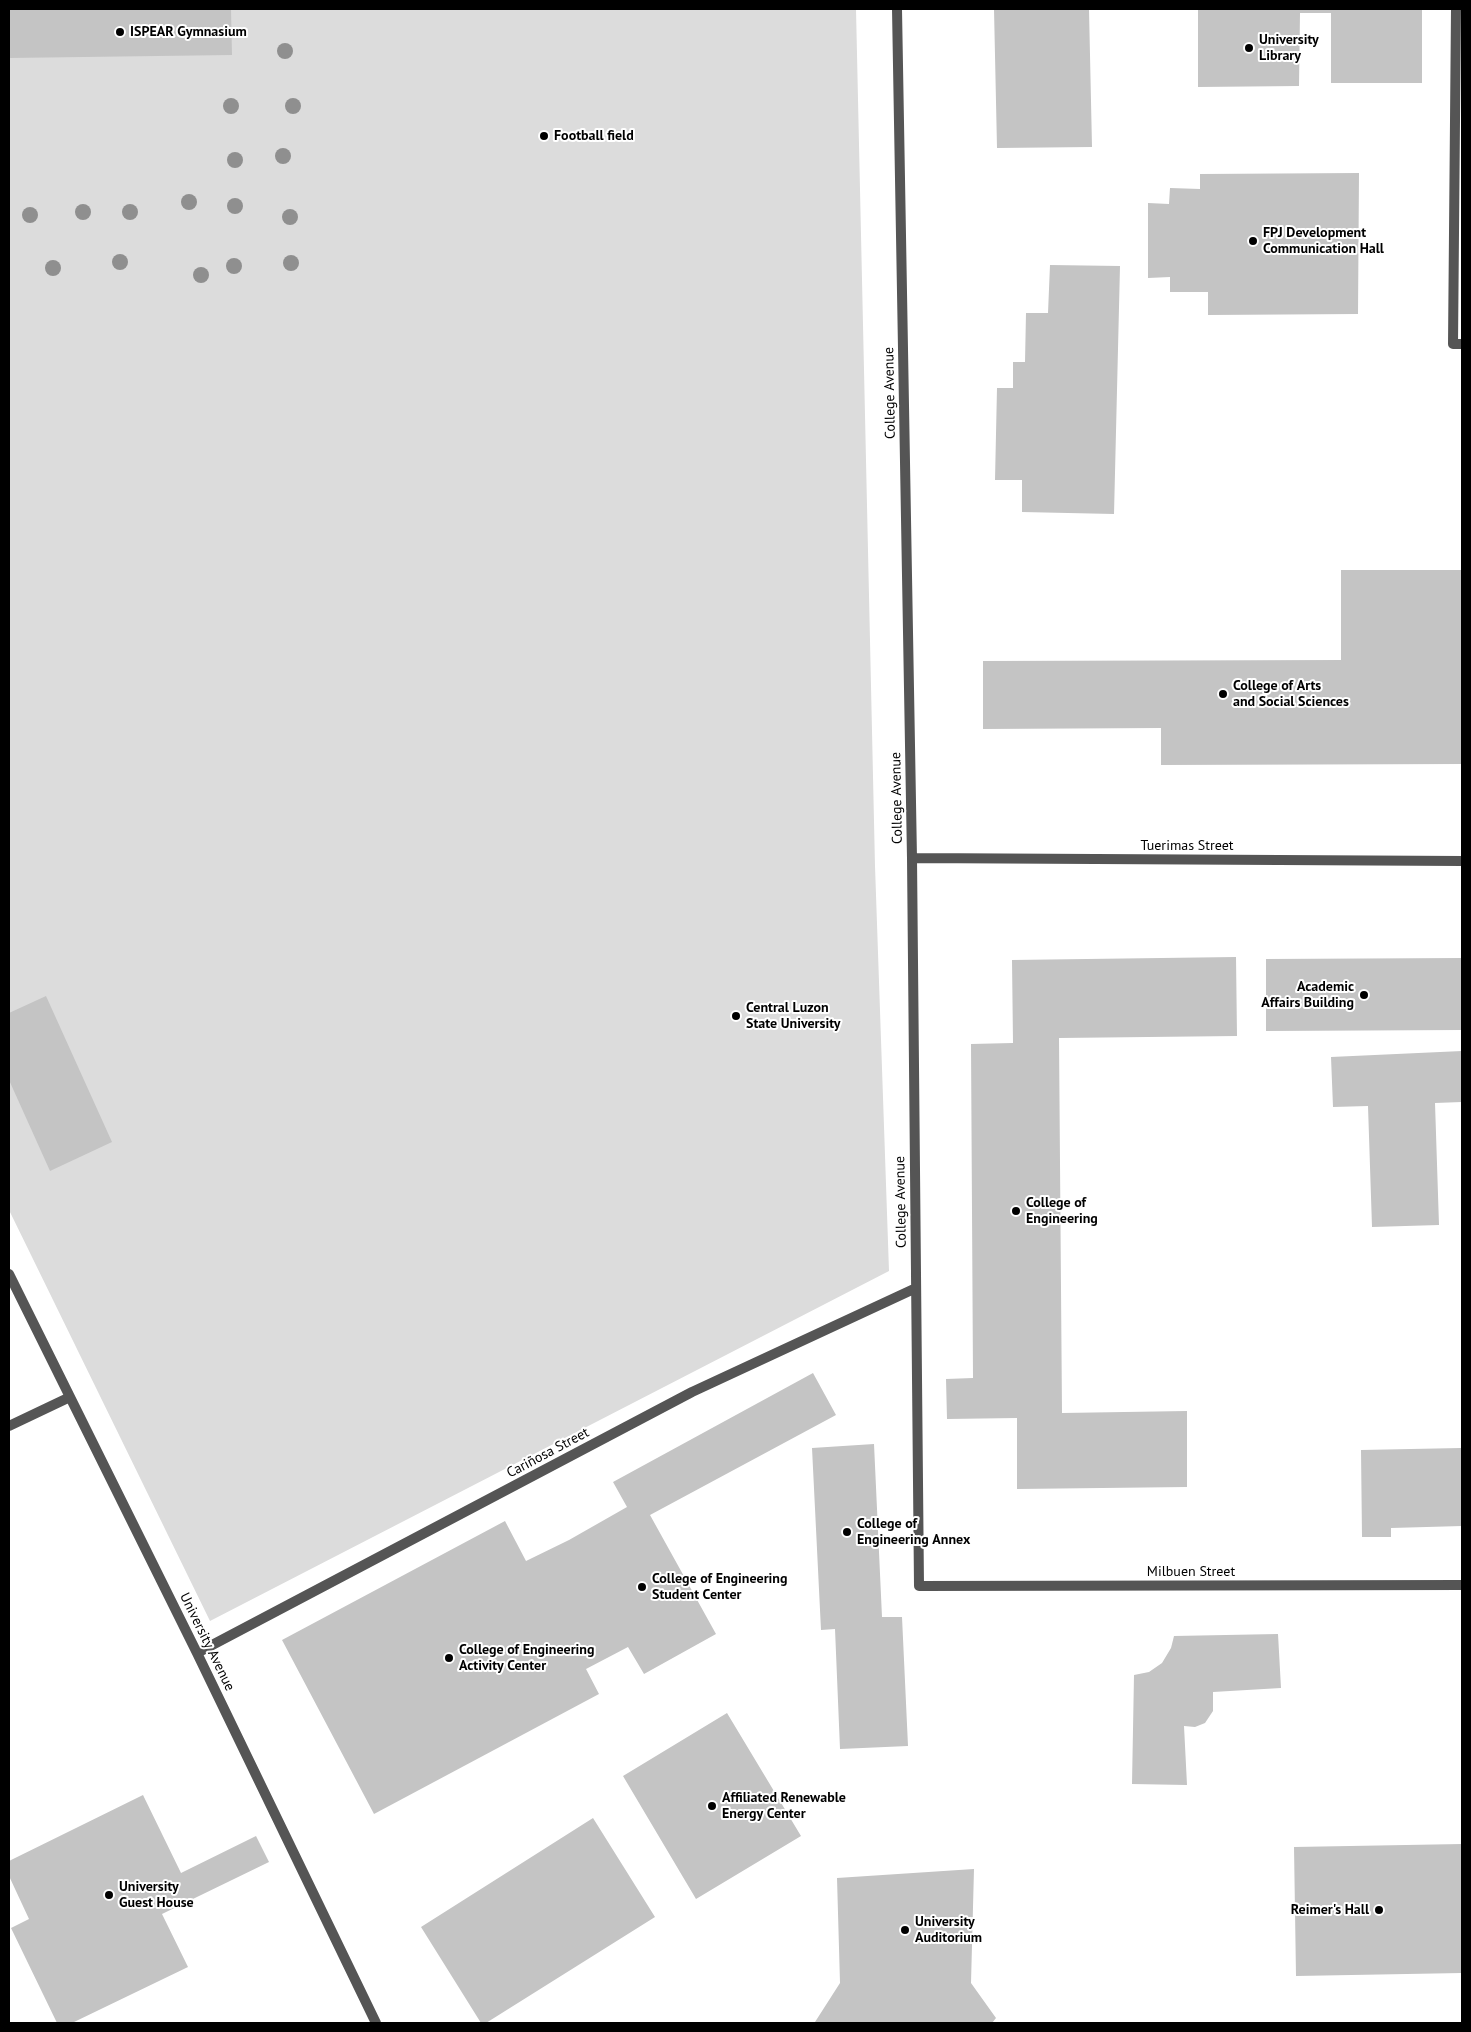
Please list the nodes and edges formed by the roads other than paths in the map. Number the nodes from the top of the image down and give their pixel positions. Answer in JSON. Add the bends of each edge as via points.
{"nodes":[{"id":1,"x":896,"y":9,"type":"edge"},
{"id":2,"x":1456,"y":9,"type":"edge"},
{"id":3,"x":1462,"y":344,"type":"edge"},
{"id":4,"x":912,"y":858,"type":"junction"},
{"id":5,"x":1462,"y":861,"type":"edge"},
{"id":6,"x":9,"y":1274,"type":"edge"},
{"id":7,"x":916,"y":1288,"type":"junction"},
{"id":8,"x":70,"y":1397,"type":"junction"},
{"id":9,"x":9,"y":1426,"type":"edge"},
{"id":10,"x":1462,"y":1585,"type":"edge"},
{"id":11,"x":919,"y":1586,"type":"joint"},
{"id":12,"x":198,"y":1653,"type":"junction"},
{"id":13,"x":376,"y":2023,"type":"edge"}],
"edges":[{"from":1,"to":4,"type":"street","name":"College Avenue"},
{"from":2,"to":3,"type":"street","via":[[1453,344]]},
{"from":4,"to":5,"type":"street","name":"Tuerimas Street"},
{"from":4,"to":7,"type":"street","name":"College Avenue"},
{"from":6,"to":8,"type":"street","name":"University Avenue"},
{"from":7,"to":11,"type":"street","name":"College Avenue"},
{"from":7,"to":12,"type":"street","name":"Cariñosa Street","via":[[692,1392]]},
{"from":8,"to":9,"type":"street"},
{"from":8,"to":12,"type":"street","name":"University Avenue"},
{"from":10,"to":11,"type":"street","name":"Milbuen Street"},
{"from":12,"to":13,"type":"street","name":"University Avenue"}]}
